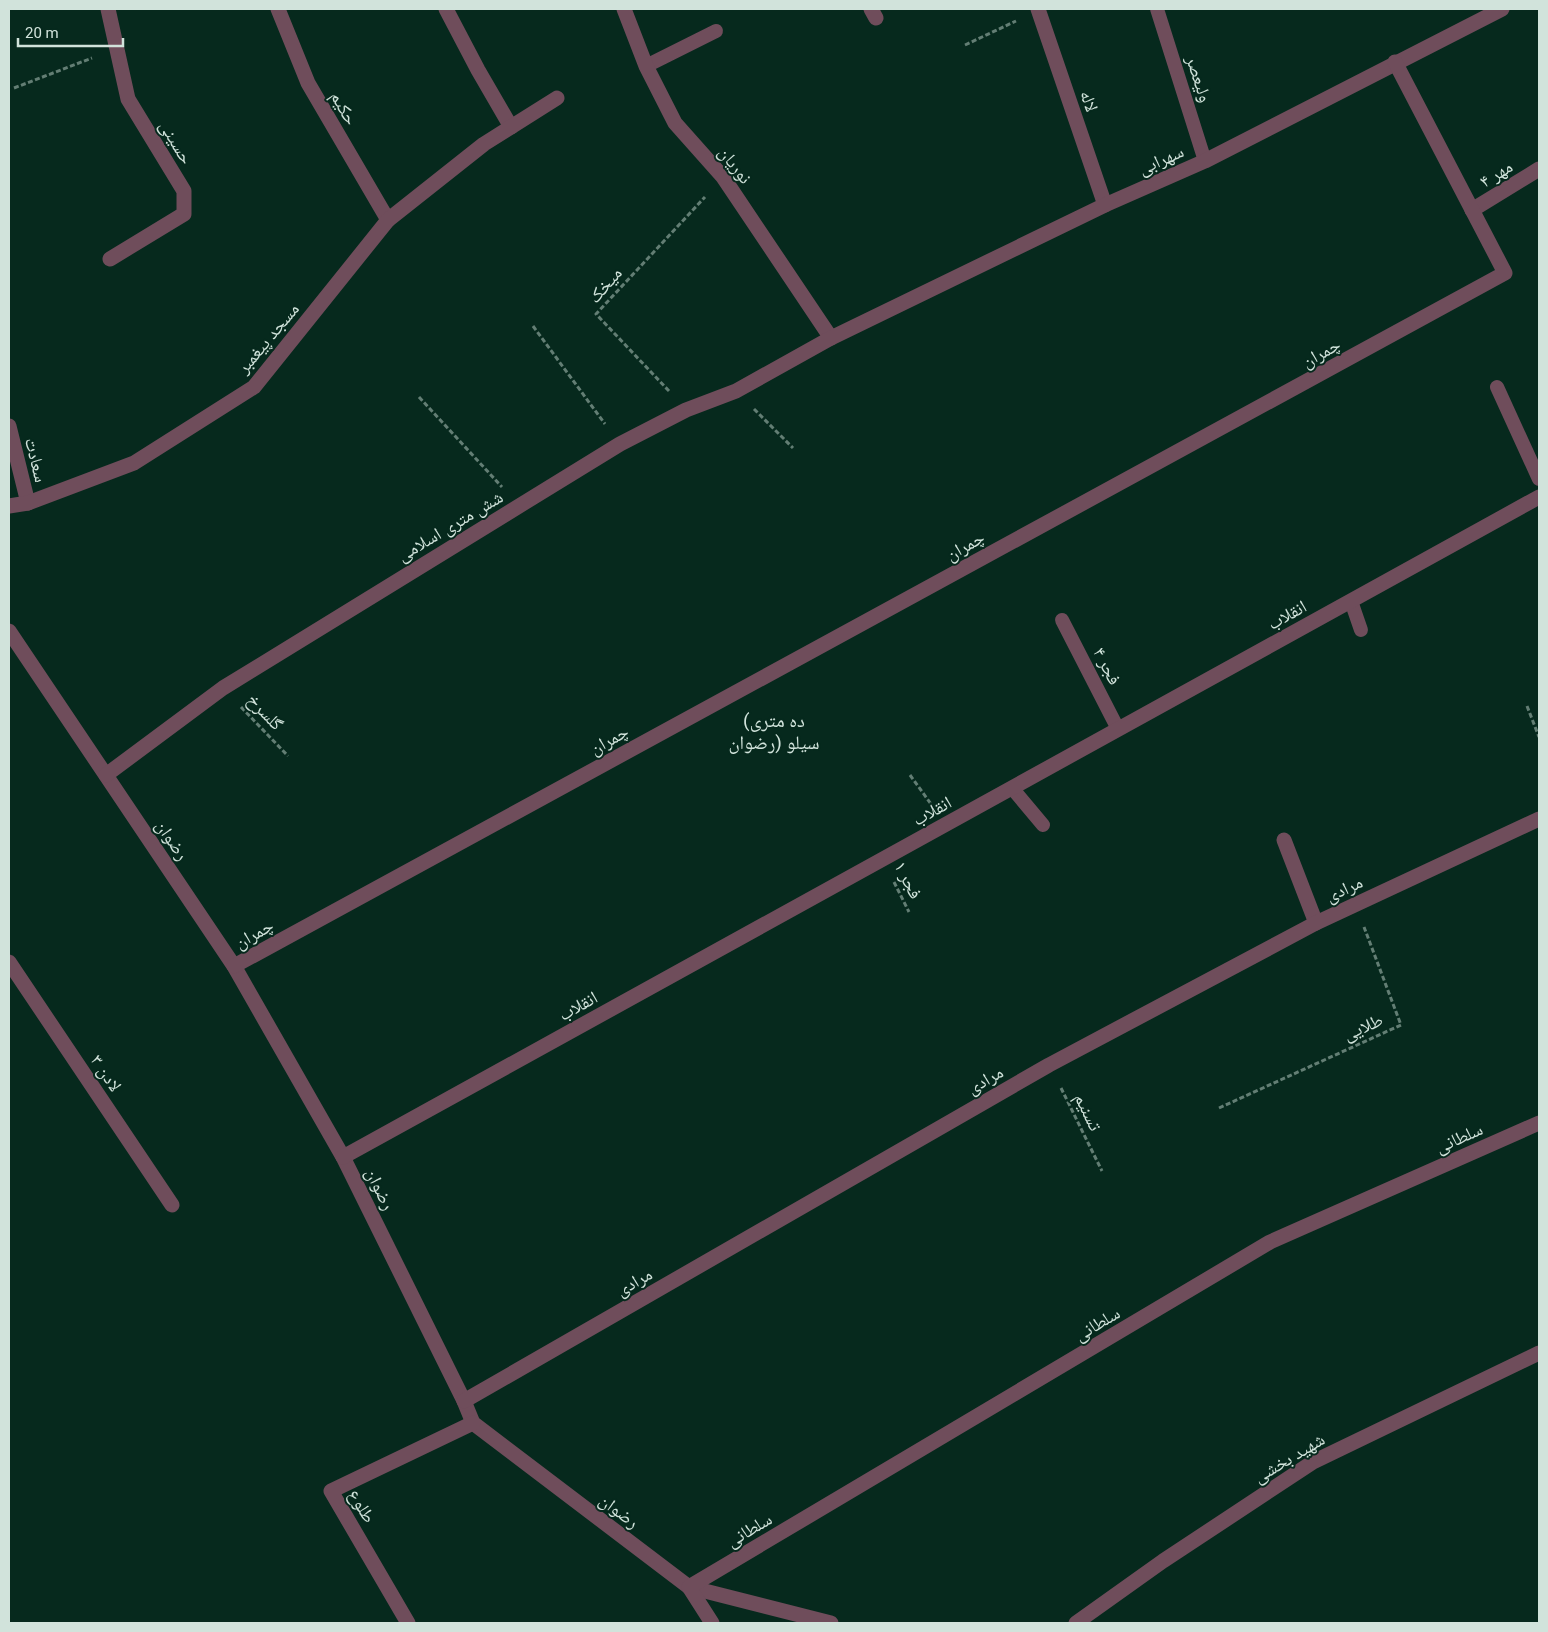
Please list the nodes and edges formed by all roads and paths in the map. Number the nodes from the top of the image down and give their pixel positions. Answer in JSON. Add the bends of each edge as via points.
{"nodes":[{"id":1,"x":108,"y":9,"type":"edge"},
{"id":2,"x":278,"y":9,"type":"edge"},
{"id":3,"x":446,"y":9,"type":"edge"},
{"id":4,"x":624,"y":9,"type":"edge"},
{"id":5,"x":1157,"y":9,"type":"edge"},
{"id":6,"x":1502,"y":9,"type":"edge"},
{"id":7,"x":1038,"y":10,"type":"edge"},
{"id":8,"x":716,"y":31,"type":"dead end"},
{"id":9,"x":964,"y":45,"type":"dead end"},
{"id":10,"x":117,"y":49,"type":"junction"},
{"id":11,"x":1395,"y":62,"type":"junction"},
{"id":12,"x":646,"y":66,"type":"junction"},
{"id":13,"x":14,"y":88,"type":"dead end"},
{"id":14,"x":557,"y":98,"type":"dead end"},
{"id":15,"x":511,"y":127,"type":"junction"},
{"id":16,"x":1205,"y":161,"type":"junction"},
{"id":17,"x":1539,"y":169,"type":"edge"},
{"id":18,"x":724,"y":177,"type":"junction"},
{"id":19,"x":1105,"y":205,"type":"junction"},
{"id":20,"x":1472,"y":210,"type":"junction"},
{"id":21,"x":388,"y":220,"type":"junction"},
{"id":22,"x":110,"y":259,"type":"dead end"},
{"id":23,"x":533,"y":326,"type":"dead end"},
{"id":24,"x":831,"y":338,"type":"junction"},
{"id":25,"x":1497,"y":387,"type":"dead end"},
{"id":26,"x":736,"y":391,"type":"junction"},
{"id":27,"x":419,"y":397,"type":"dead end"},
{"id":28,"x":686,"y":410,"type":"junction"},
{"id":29,"x":9,"y":426,"type":"edge"},
{"id":30,"x":620,"y":444,"type":"junction"},
{"id":31,"x":793,"y":448,"type":"dead end"},
{"id":32,"x":1539,"y":479,"type":"edge"},
{"id":33,"x":1539,"y":497,"type":"edge"},
{"id":34,"x":28,"y":503,"type":"junction"},
{"id":35,"x":9,"y":506,"type":"edge"},
{"id":36,"x":519,"y":506,"type":"junction"},
{"id":37,"x":1351,"y":601,"type":"junction"},
{"id":38,"x":1062,"y":620,"type":"dead end"},
{"id":39,"x":1361,"y":630,"type":"dead end"},
{"id":40,"x":9,"y":631,"type":"edge"},
{"id":41,"x":222,"y":688,"type":"junction"},
{"id":42,"x":1527,"y":706,"type":"dead end"},
{"id":43,"x":1118,"y":729,"type":"junction"},
{"id":44,"x":1539,"y":737,"type":"edge"},
{"id":45,"x":288,"y":756,"type":"dead end"},
{"id":46,"x":910,"y":774,"type":"dead end"},
{"id":47,"x":106,"y":775,"type":"junction"},
{"id":48,"x":1012,"y":788,"type":"junction"},
{"id":49,"x":1539,"y":819,"type":"edge"},
{"id":50,"x":946,"y":824,"type":"junction"},
{"id":51,"x":1043,"y":825,"type":"dead end"},
{"id":52,"x":1284,"y":840,"type":"dead end"},
{"id":53,"x":882,"y":859,"type":"junction"},
{"id":54,"x":1356,"y":904,"type":"junction"},
{"id":55,"x":909,"y":912,"type":"dead end"},
{"id":56,"x":1316,"y":923,"type":"junction"},
{"id":57,"x":9,"y":962,"type":"edge"},
{"id":58,"x":234,"y":966,"type":"junction"},
{"id":59,"x":1049,"y":1065,"type":"junction"},
{"id":60,"x":1219,"y":1108,"type":"dead end"},
{"id":61,"x":1539,"y":1123,"type":"edge"},
{"id":62,"x":343,"y":1157,"type":"junction"},
{"id":63,"x":1102,"y":1171,"type":"dead end"},
{"id":64,"x":172,"y":1205,"type":"dead end"},
{"id":65,"x":1539,"y":1353,"type":"edge"},
{"id":66,"x":464,"y":1401,"type":"junction"},
{"id":67,"x":473,"y":1423,"type":"junction"},
{"id":68,"x":690,"y":1587,"type":"junction"},
{"id":69,"x":408,"y":1623,"type":"edge"},
{"id":70,"x":712,"y":1623,"type":"edge"},
{"id":71,"x":831,"y":1623,"type":"edge"},
{"id":72,"x":1076,"y":1623,"type":"edge"}],
"edges":[{"from":1,"to":10,"type":"street","name":"حسینی"},
{"from":2,"to":21,"type":"street","name":"حکیم","via":[[308,83]]},
{"from":3,"to":15,"type":"street"},
{"from":4,"to":12,"type":"street","name":"نوریان"},
{"from":5,"to":16,"type":"lane","name":"ولیعصر"},
{"from":6,"to":11,"type":"street","name":"سهرابی"},
{"from":7,"to":9,"type":"path"},
{"from":7,"to":19,"type":"street","name":"لاله"},
{"from":8,"to":12,"type":"lane"},
{"from":10,"to":13,"type":"path"},
{"from":10,"to":22,"type":"street","name":"حسینی","via":[[128,99],[184,190],[184,214]]},
{"from":11,"to":16,"type":"street","name":"سهرابی"},
{"from":11,"to":20,"type":"street","name":"چمران"},
{"from":12,"to":18,"type":"street","name":"نوریان","via":[[675,123]]},
{"from":14,"to":15,"type":"street","name":"مسجد پیغمبر"},
{"from":15,"to":21,"type":"street","name":"مسجد پیغمبر","via":[[484,144]]},
{"from":16,"to":19,"type":"street","name":"سهرابی"},
{"from":17,"to":20,"type":"street","name":"مهر ۴"},
{"from":18,"to":24,"type":"street","name":"نوریان"},
{"from":18,"to":28,"type":"path","name":"میخک","via":[[596,314]]},
{"from":19,"to":24,"type":"street","name":"سهرابی"},
{"from":20,"to":58,"type":"street","name":"چمران","via":[[1505,273]]},
{"from":21,"to":34,"type":"street","name":"مسجد پیغمبر","via":[[254,387],[134,463]]},
{"from":23,"to":30,"type":"path"},
{"from":24,"to":26,"type":"street","name":"شش متری اسلامی"},
{"from":25,"to":32,"type":"lane"},
{"from":26,"to":28,"type":"street","name":"شش متری اسلامی"},
{"from":26,"to":31,"type":"path"},
{"from":27,"to":36,"type":"path"},
{"from":28,"to":30,"type":"street","name":"شش متری اسلامی"},
{"from":29,"to":34,"type":"street","name":"سعادت"},
{"from":30,"to":36,"type":"street","name":"شش متری اسلامی"},
{"from":33,"to":37,"type":"street","name":"انقلاب"},
{"from":34,"to":35,"type":"street","name":"مسجد پیغمبر"},
{"from":36,"to":41,"type":"street","name":"شش متری اسلامی"},
{"from":37,"to":39,"type":"lane"},
{"from":37,"to":43,"type":"street","name":"انقلاب"},
{"from":38,"to":43,"type":"lane","name":"فجر ۴"},
{"from":40,"to":47,"type":"street","name":"رضوان"},
{"from":41,"to":45,"type":"path","name":"گلسرخ"},
{"from":41,"to":47,"type":"street","name":"شش متری اسلامی"},
{"from":42,"to":44,"type":"path"},
{"from":43,"to":48,"type":"street","name":"انقلاب"},
{"from":46,"to":50,"type":"path"},
{"from":47,"to":58,"type":"street","name":"رضوان"},
{"from":48,"to":50,"type":"street","name":"انقلاب"},
{"from":48,"to":51,"type":"lane"},
{"from":49,"to":54,"type":"street","name":"مرادی"},
{"from":50,"to":53,"type":"street","name":"انقلاب"},
{"from":52,"to":56,"type":"street"},
{"from":53,"to":55,"type":"path","name":"فجر ۱"},
{"from":53,"to":62,"type":"street","name":"انقلاب"},
{"from":54,"to":56,"type":"street","name":"مرادی"},
{"from":54,"to":60,"type":"path","name":"طلایی","via":[[1401,1025]]},
{"from":56,"to":59,"type":"street","name":"مرادی"},
{"from":57,"to":64,"type":"street","name":"لادن ۳"},
{"from":58,"to":62,"type":"street","name":"رضوان"},
{"from":59,"to":63,"type":"path","name":"تسنیم"},
{"from":59,"to":66,"type":"street","name":"مرادی"},
{"from":61,"to":68,"type":"street","name":"سلطانی","via":[[1270,1242]]},
{"from":62,"to":66,"type":"street","name":"رضوان"},
{"from":65,"to":72,"type":"street","name":"شهید بخشی","via":[[1312,1462]]},
{"from":66,"to":67,"type":"street","name":"رضوان"},
{"from":67,"to":68,"type":"street","name":"رضوان"},
{"from":67,"to":69,"type":"street","name":"طلوع","via":[[331,1491]]},
{"from":68,"to":70,"type":"street"},
{"from":68,"to":71,"type":"street","name":"رضوان"}]}
